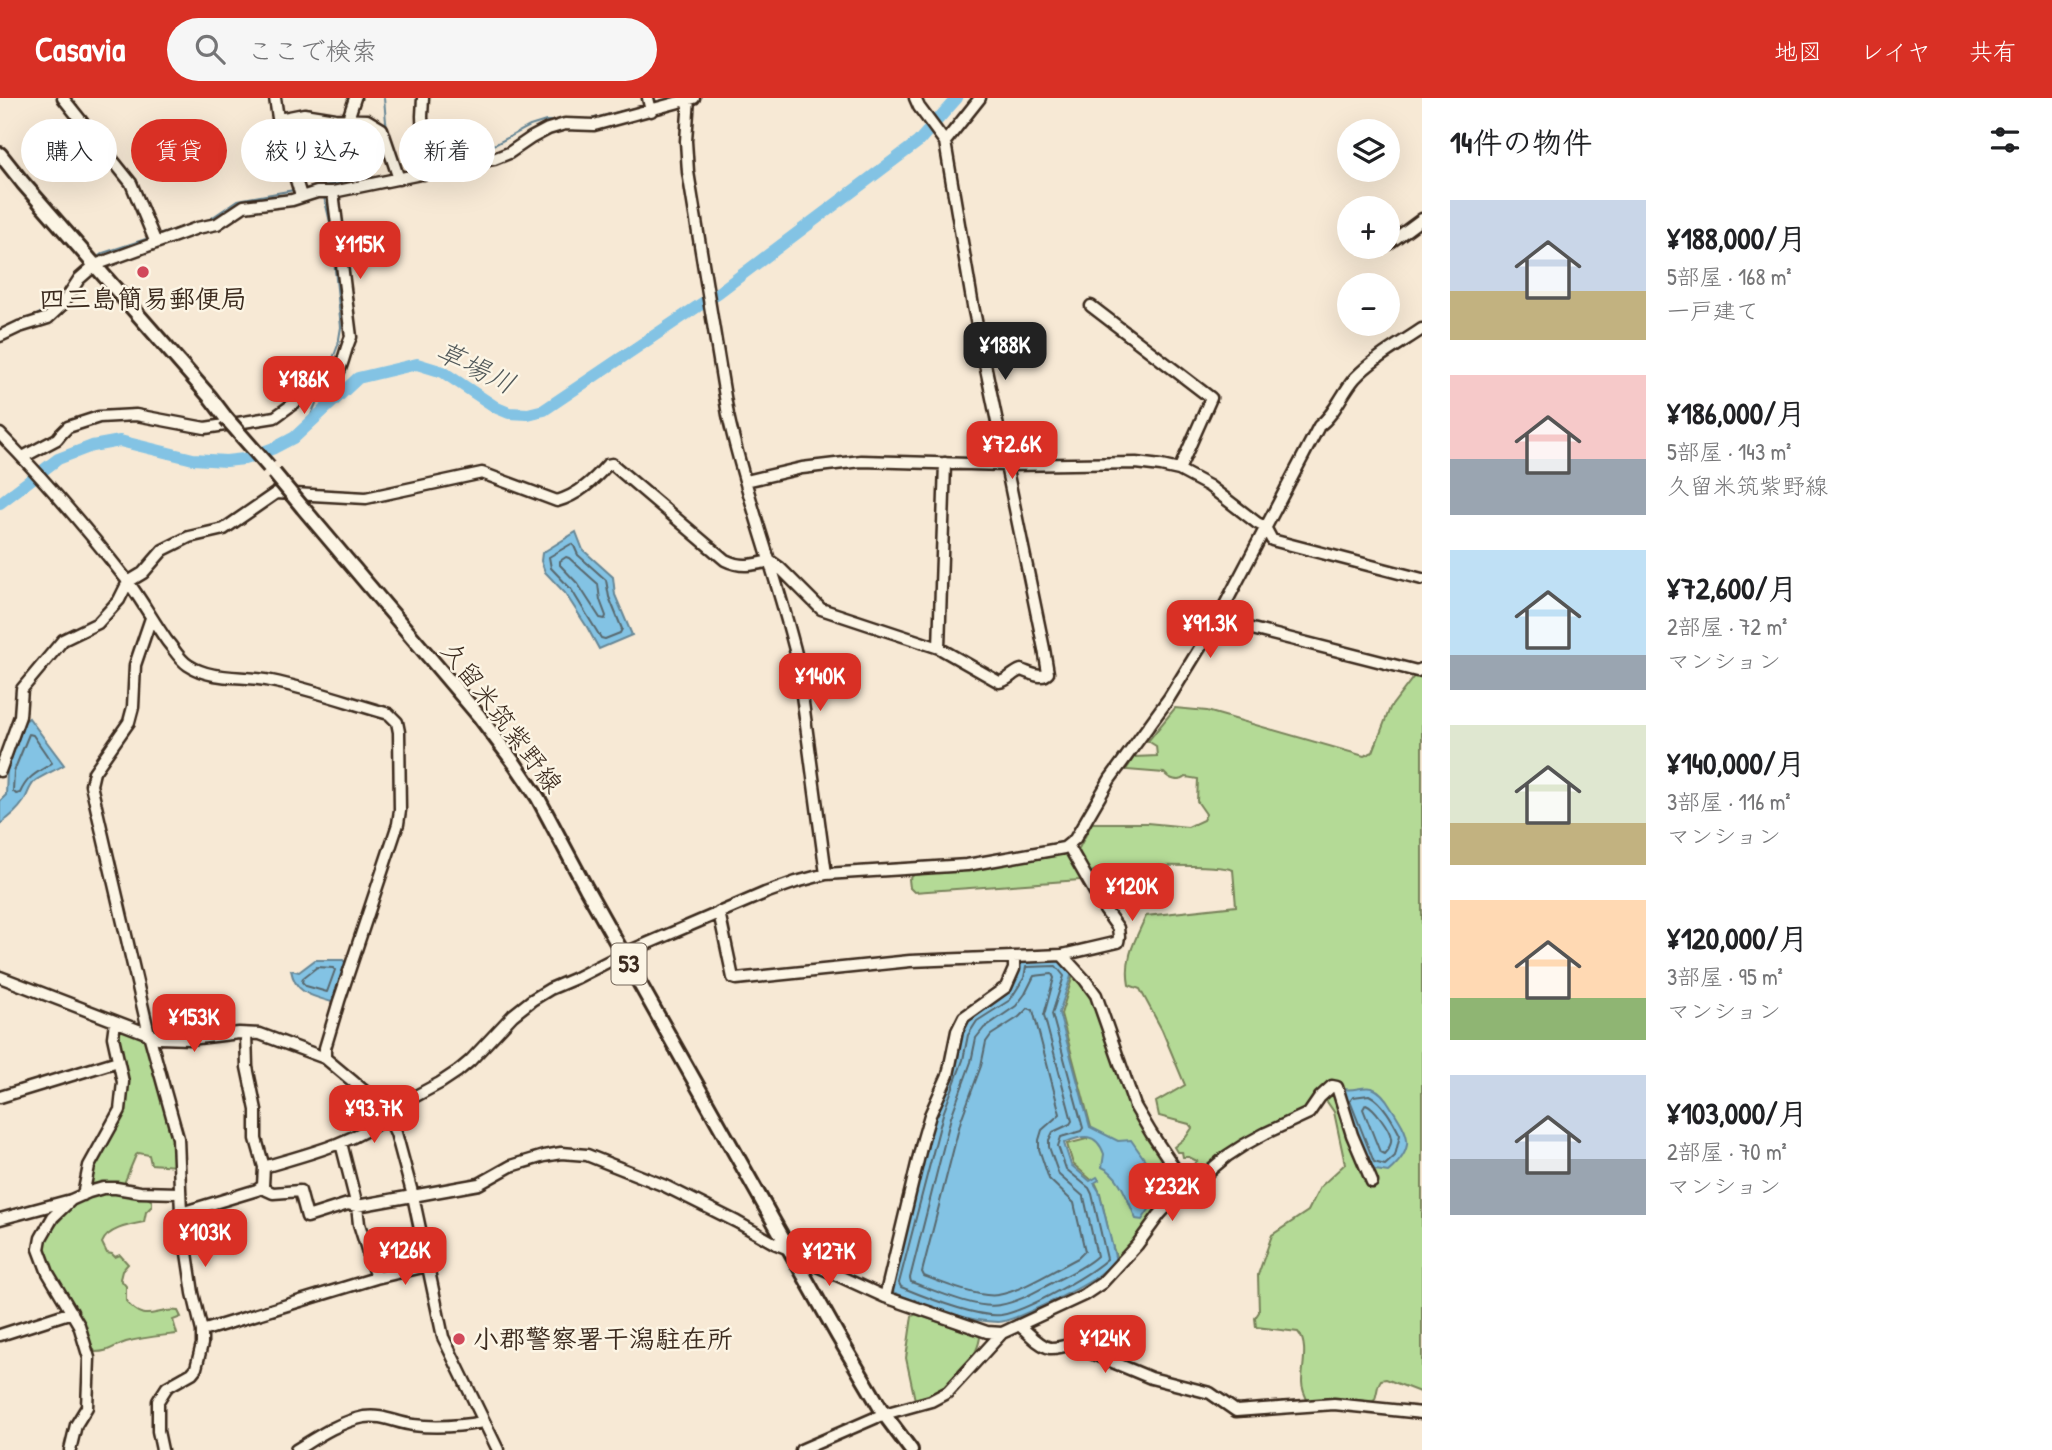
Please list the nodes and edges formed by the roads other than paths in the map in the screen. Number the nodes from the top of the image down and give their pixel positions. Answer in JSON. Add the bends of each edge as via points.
{"nodes":[{"id":1,"x":63,"y":98,"type":"edge"},
{"id":2,"x":275,"y":98,"type":"edge"},
{"id":3,"x":355,"y":98,"type":"edge"},
{"id":4,"x":423,"y":98,"type":"edge"},
{"id":5,"x":648,"y":98,"type":"edge"},
{"id":6,"x":980,"y":98,"type":"edge"},
{"id":7,"x":691,"y":99,"type":"edge"},
{"id":8,"x":917,"y":102,"type":"edge"},
{"id":9,"x":651,"y":111,"type":"junction"},
{"id":10,"x":279,"y":119,"type":"edge"},
{"id":11,"x":283,"y":119,"type":"edge"},
{"id":12,"x":335,"y":119,"type":"edge"},
{"id":13,"x":348,"y":119,"type":"edge"},
{"id":14,"x":422,"y":119,"type":"edge"},
{"id":15,"x":385,"y":138,"type":"edge"},
{"id":16,"x":945,"y":142,"type":"junction"},
{"id":17,"x":0,"y":154,"type":"edge"},
{"id":18,"x":495,"y":159,"type":"edge"},
{"id":19,"x":399,"y":179,"type":"joint"},
{"id":20,"x":297,"y":182,"type":"edge"},
{"id":21,"x":333,"y":192,"type":"junction"},
{"id":22,"x":301,"y":196,"type":"junction"},
{"id":23,"x":1422,"y":219,"type":"edge"},
{"id":24,"x":1400,"y":235,"type":"edge"},
{"id":25,"x":156,"y":243,"type":"junction"},
{"id":26,"x":95,"y":265,"type":"junction"},
{"id":27,"x":1091,"y":306,"type":"dead end"},
{"id":28,"x":1422,"y":329,"type":"edge"},
{"id":29,"x":0,"y":336,"type":"edge"},
{"id":30,"x":0,"y":434,"type":"edge"},
{"id":31,"x":24,"y":459,"type":"junction"},
{"id":32,"x":945,"y":463,"type":"junction"},
{"id":33,"x":1006,"y":465,"type":"junction"},
{"id":34,"x":1179,"y":470,"type":"junction"},
{"id":35,"x":746,"y":481,"type":"junction"},
{"id":36,"x":1265,"y":527,"type":"junction"},
{"id":37,"x":770,"y":561,"type":"junction"},
{"id":38,"x":1422,"y":579,"type":"edge"},
{"id":39,"x":128,"y":582,"type":"junction"},
{"id":40,"x":151,"y":618,"type":"junction"},
{"id":41,"x":1217,"y":620,"type":"junction"},
{"id":42,"x":939,"y":648,"type":"junction"},
{"id":43,"x":1422,"y":669,"type":"edge"},
{"id":44,"x":0,"y":771,"type":"edge"},
{"id":45,"x":1068,"y":845,"type":"junction"},
{"id":46,"x":826,"y":874,"type":"junction"},
{"id":47,"x":719,"y":912,"type":"junction"},
{"id":48,"x":623,"y":954,"type":"junction"},
{"id":49,"x":1062,"y":955,"type":"junction"},
{"id":50,"x":1014,"y":957,"type":"junction"},
{"id":51,"x":0,"y":977,"type":"edge"},
{"id":52,"x":115,"y":1022,"type":"junction"},
{"id":53,"x":149,"y":1034,"type":"junction"},
{"id":54,"x":246,"y":1034,"type":"junction"},
{"id":55,"x":325,"y":1058,"type":"junction"},
{"id":56,"x":118,"y":1060,"type":"junction"},
{"id":57,"x":0,"y":1097,"type":"edge"},
{"id":58,"x":387,"y":1114,"type":"junction"},
{"id":59,"x":341,"y":1143,"type":"junction"},
{"id":60,"x":264,"y":1167,"type":"junction"},
{"id":61,"x":1372,"y":1182,"type":"dead end"},
{"id":62,"x":1186,"y":1185,"type":"junction"},
{"id":63,"x":262,"y":1188,"type":"junction"},
{"id":64,"x":179,"y":1193,"type":"junction"},
{"id":65,"x":83,"y":1195,"type":"junction"},
{"id":66,"x":413,"y":1196,"type":"junction"},
{"id":67,"x":71,"y":1200,"type":"junction"},
{"id":68,"x":357,"y":1206,"type":"junction"},
{"id":69,"x":181,"y":1213,"type":"junction"},
{"id":70,"x":0,"y":1219,"type":"edge"},
{"id":71,"x":789,"y":1249,"type":"junction"},
{"id":72,"x":427,"y":1266,"type":"junction"},
{"id":73,"x":376,"y":1278,"type":"junction"},
{"id":74,"x":885,"y":1297,"type":"junction"},
{"id":75,"x":72,"y":1312,"type":"junction"},
{"id":76,"x":1020,"y":1326,"type":"junction"},
{"id":77,"x":202,"y":1331,"type":"junction"},
{"id":78,"x":1002,"y":1333,"type":"junction"},
{"id":79,"x":0,"y":1335,"type":"edge"},
{"id":80,"x":1422,"y":1413,"type":"edge"},
{"id":81,"x":884,"y":1414,"type":"junction"},
{"id":82,"x":483,"y":1422,"type":"junction"},
{"id":83,"x":70,"y":1450,"type":"edge"},
{"id":84,"x":162,"y":1450,"type":"edge"},
{"id":85,"x":296,"y":1450,"type":"edge"},
{"id":86,"x":498,"y":1450,"type":"edge"},
{"id":87,"x":800,"y":1450,"type":"edge"},
{"id":88,"x":911,"y":1450,"type":"edge"}],
"edges":[{"from":1,"to":25,"type":"street","via":[[131,183]]},
{"from":2,"to":10,"type":"street"},
{"from":3,"to":13,"type":"street"},
{"from":4,"to":14,"type":"street"},
{"from":5,"to":9,"type":"street"},
{"from":6,"to":16,"type":"street"},
{"from":7,"to":9,"type":"street"},
{"from":7,"to":35,"type":"street","via":[[688,172],[728,415]]},
{"from":8,"to":16,"type":"street"},
{"from":9,"to":18,"type":"street","via":[[594,125],[565,124],[548,129]]},
{"from":11,"to":12,"type":"street","via":[[304,114]]},
{"from":15,"to":19,"type":"street"},
{"from":16,"to":33,"type":"street"},
{"from":17,"to":26,"type":"main road","name":"久留米筑紫野線","number":"53"},
{"from":19,"to":21,"type":"street"},
{"from":20,"to":22,"type":"street"},
{"from":21,"to":22,"type":"street"},
{"from":21,"to":31,"type":"street","via":[[351,337],[332,381],[322,383],[275,417],[225,425],[205,428],[136,415],[99,417],[68,427]]},
{"from":22,"to":25,"type":"street","via":[[244,206],[217,224]]},
{"from":23,"to":24,"type":"street"},
{"from":25,"to":26,"type":"street"},
{"from":26,"to":29,"type":"street","via":[[48,318]]},
{"from":26,"to":48,"type":"main road","name":"久留米筑紫野線","number":"53","bridge":true,"via":[[479,716],[538,798]]},
{"from":27,"to":34,"type":"street","via":[[1211,398]]},
{"from":28,"to":36,"type":"street","via":[[1378,359],[1346,389],[1328,420],[1319,426]]},
{"from":30,"to":31,"type":"street"},
{"from":31,"to":39,"type":"street"},
{"from":32,"to":33,"type":"street"},
{"from":32,"to":35,"type":"street","via":[[861,461]]},
{"from":32,"to":42,"type":"street"},
{"from":33,"to":34,"type":"street","via":[[1136,463]]},
{"from":33,"to":42,"type":"street","via":[[1048,673],[1042,677],[1021,670],[999,682]]},
{"from":34,"to":36,"type":"street"},
{"from":35,"to":37,"type":"street"},
{"from":36,"to":38,"type":"street","via":[[1272,541]]},
{"from":36,"to":41,"type":"street"},
{"from":37,"to":39,"type":"street","via":[[747,566],[725,559],[612,464],[592,482],[557,501],[482,473],[366,498],[276,493],[224,529],[189,537],[163,550]]},
{"from":37,"to":42,"type":"street","via":[[821,609]]},
{"from":37,"to":46,"type":"street","via":[[797,658]]},
{"from":39,"to":40,"type":"street"},
{"from":39,"to":44,"type":"street","via":[[98,623],[63,640],[22,689],[20,716]]},
{"from":40,"to":53,"type":"street","via":[[135,666],[129,722],[94,772],[91,785]]},
{"from":40,"to":55,"type":"street","via":[[181,660],[205,674],[294,686],[389,714],[397,722],[398,824]]},
{"from":41,"to":43,"type":"street"},
{"from":41,"to":45,"type":"street"},
{"from":45,"to":46,"type":"street","via":[[967,865]]},
{"from":45,"to":49,"type":"street","via":[[1119,937],[1118,942]]},
{"from":46,"to":47,"type":"street"},
{"from":47,"to":48,"type":"street"},
{"from":47,"to":50,"type":"street","via":[[736,979],[910,961]]},
{"from":48,"to":58,"type":"street","via":[[532,1000],[464,1066]]},
{"from":48,"to":71,"type":"main road","name":"久留米筑紫野線","number":"53"},
{"from":49,"to":50,"type":"street"},
{"from":49,"to":62,"type":"street","via":[[1096,995],[1135,1106]]},
{"from":50,"to":74,"type":"street","via":[[1006,987],[964,1017],[957,1031],[948,1075],[923,1139]]},
{"from":51,"to":52,"type":"street"},
{"from":52,"to":53,"type":"street"},
{"from":52,"to":56,"type":"street"},
{"from":53,"to":54,"type":"street","via":[[172,1040]]},
{"from":53,"to":64,"type":"street","via":[[178,1138]]},
{"from":54,"to":55,"type":"street","via":[[260,1034]]},
{"from":54,"to":60,"type":"street","via":[[247,1067],[257,1110],[256,1139]]},
{"from":55,"to":58,"type":"street"},
{"from":56,"to":57,"type":"street"},
{"from":56,"to":65,"type":"street","via":[[123,1082],[120,1110],[89,1166]]},
{"from":58,"to":59,"type":"street","via":[[374,1127]]},
{"from":58,"to":66,"type":"street"},
{"from":59,"to":60,"type":"street"},
{"from":59,"to":68,"type":"street"},
{"from":60,"to":63,"type":"street"},
{"from":61,"to":62,"type":"street","via":[[1337,1087],[1332,1086],[1309,1113],[1244,1145]]},
{"from":62,"to":76,"type":"street","via":[[1102,1283]]},
{"from":63,"to":68,"type":"street","via":[[273,1193],[300,1191],[307,1217]]},
{"from":63,"to":69,"type":"street"},
{"from":64,"to":65,"type":"street","via":[[103,1188]]},
{"from":64,"to":69,"type":"street"},
{"from":65,"to":67,"type":"street"},
{"from":66,"to":68,"type":"street"},
{"from":66,"to":71,"type":"street","via":[[479,1184],[528,1160],[573,1153],[665,1186]]},
{"from":66,"to":72,"type":"street"},
{"from":67,"to":70,"type":"street"},
{"from":67,"to":75,"type":"street","via":[[53,1217],[39,1250]]},
{"from":68,"to":73,"type":"street"},
{"from":69,"to":77,"type":"street"},
{"from":71,"to":74,"type":"street"},
{"from":71,"to":81,"type":"main road","name":"久留米筑紫野線","number":"53"},
{"from":72,"to":73,"type":"street"},
{"from":72,"to":82,"type":"street","via":[[443,1337]]},
{"from":73,"to":77,"type":"street"},
{"from":74,"to":78,"type":"street"},
{"from":75,"to":79,"type":"street"},
{"from":75,"to":83,"type":"street","via":[[90,1366],[87,1407],[76,1425]]},
{"from":76,"to":78,"type":"street"},
{"from":76,"to":80,"type":"street","via":[[1044,1346],[1074,1346],[1151,1378],[1210,1393],[1236,1411],[1334,1404]]},
{"from":77,"to":84,"type":"street","via":[[196,1368],[167,1387],[158,1401]]},
{"from":78,"to":81,"type":"street","via":[[948,1392]]},
{"from":81,"to":87,"type":"street"},
{"from":81,"to":88,"type":"main road","name":"久留米筑紫野線","number":"53"},
{"from":82,"to":85,"type":"street","via":[[431,1426],[365,1417],[333,1428]]},
{"from":82,"to":86,"type":"street"}]}
